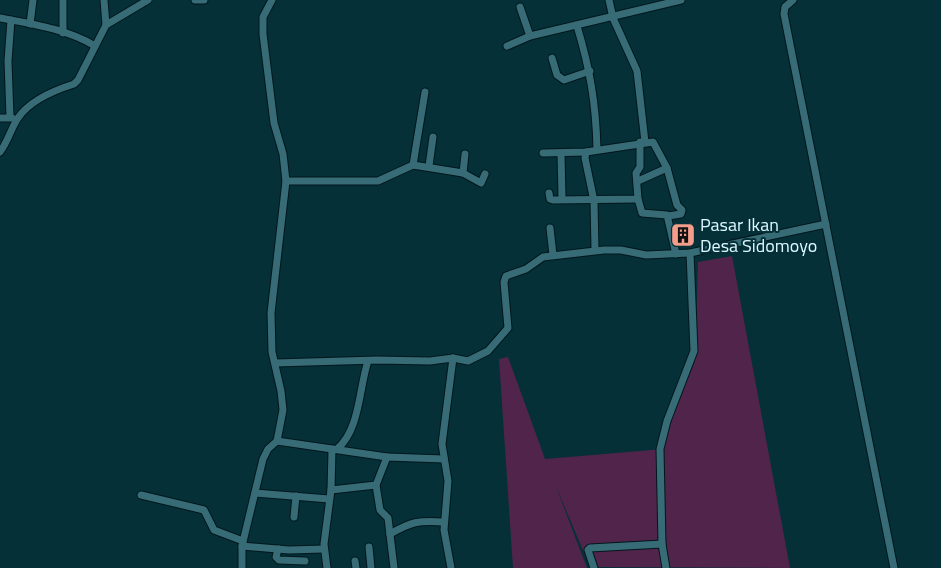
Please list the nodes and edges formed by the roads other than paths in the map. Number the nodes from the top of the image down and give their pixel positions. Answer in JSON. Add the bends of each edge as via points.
{"nodes":[{"id":1,"x":33,"y":0,"type":"edge"},
{"id":2,"x":62,"y":0,"type":"edge"},
{"id":3,"x":104,"y":0,"type":"edge"},
{"id":4,"x":148,"y":0,"type":"edge"},
{"id":5,"x":195,"y":0,"type":"edge"},
{"id":6,"x":204,"y":0,"type":"edge"},
{"id":7,"x":263,"y":0,"type":"edge"},
{"id":8,"x":609,"y":0,"type":"edge"},
{"id":9,"x":681,"y":0,"type":"edge"},
{"id":10,"x":793,"y":0,"type":"edge"},
{"id":11,"x":272,"y":1,"type":"edge"},
{"id":12,"x":520,"y":7,"type":"dead end"},
{"id":13,"x":0,"y":18,"type":"edge"},
{"id":14,"x":613,"y":18,"type":"junction"},
{"id":15,"x":11,"y":20,"type":"junction"},
{"id":16,"x":30,"y":24,"type":"junction"},
{"id":17,"x":106,"y":25,"type":"junction"},
{"id":18,"x":577,"y":26,"type":"junction"},
{"id":19,"x":64,"y":33,"type":"junction"},
{"id":20,"x":530,"y":36,"type":"junction"},
{"id":21,"x":95,"y":46,"type":"junction"},
{"id":22,"x":507,"y":46,"type":"dead end"},
{"id":23,"x":552,"y":58,"type":"dead end"},
{"id":24,"x":590,"y":71,"type":"junction"},
{"id":25,"x":425,"y":92,"type":"dead end"},
{"id":26,"x":0,"y":118,"type":"edge"},
{"id":27,"x":14,"y":118,"type":"junction"},
{"id":28,"x":433,"y":137,"type":"dead end"},
{"id":29,"x":642,"y":142,"type":"junction"},
{"id":30,"x":597,"y":149,"type":"junction"},
{"id":31,"x":0,"y":152,"type":"edge"},
{"id":32,"x":586,"y":152,"type":"junction"},
{"id":33,"x":543,"y":153,"type":"dead end"},
{"id":34,"x":561,"y":153,"type":"junction"},
{"id":35,"x":465,"y":154,"type":"dead end"},
{"id":36,"x":413,"y":165,"type":"junction"},
{"id":37,"x":430,"y":166,"type":"junction"},
{"id":38,"x":667,"y":168,"type":"junction"},
{"id":39,"x":463,"y":173,"type":"junction"},
{"id":40,"x":485,"y":174,"type":"dead end"},
{"id":41,"x":286,"y":181,"type":"junction"},
{"id":42,"x":638,"y":181,"type":"junction"},
{"id":43,"x":549,"y":193,"type":"dead end"},
{"id":44,"x":562,"y":198,"type":"junction"},
{"id":45,"x":638,"y":199,"type":"junction"},
{"id":46,"x":594,"y":201,"type":"junction"},
{"id":47,"x":668,"y":216,"type":"junction"},
{"id":48,"x":826,"y":224,"type":"junction"},
{"id":49,"x":550,"y":228,"type":"dead end"},
{"id":50,"x":595,"y":250,"type":"junction"},
{"id":51,"x":690,"y":253,"type":"junction"},
{"id":52,"x":676,"y":254,"type":"junction"},
{"id":53,"x":553,"y":255,"type":"junction"},
{"id":54,"x":453,"y":358,"type":"junction"},
{"id":55,"x":368,"y":362,"type":"junction"},
{"id":56,"x":275,"y":363,"type":"junction"},
{"id":57,"x":278,"y":441,"type":"junction"},
{"id":58,"x":334,"y":449,"type":"junction"},
{"id":59,"x":387,"y":457,"type":"junction"},
{"id":60,"x":444,"y":460,"type":"junction"},
{"id":61,"x":376,"y":485,"type":"junction"},
{"id":62,"x":331,"y":490,"type":"junction"},
{"id":63,"x":255,"y":493,"type":"junction"},
{"id":64,"x":141,"y":495,"type":"dead end"},
{"id":65,"x":296,"y":496,"type":"junction"},
{"id":66,"x":329,"y":499,"type":"junction"},
{"id":67,"x":294,"y":517,"type":"dead end"},
{"id":68,"x":444,"y":522,"type":"junction"},
{"id":69,"x":390,"y":534,"type":"junction"},
{"id":70,"x":242,"y":544,"type":"junction"},
{"id":71,"x":662,"y":544,"type":"junction"},
{"id":72,"x":370,"y":547,"type":"dead end"},
{"id":73,"x":324,"y":548,"type":"junction"},
{"id":74,"x":278,"y":549,"type":"junction"},
{"id":75,"x":305,"y":561,"type":"dead end"},
{"id":76,"x":242,"y":568,"type":"edge"},
{"id":77,"x":327,"y":568,"type":"edge"},
{"id":78,"x":370,"y":568,"type":"edge"},
{"id":79,"x":394,"y":568,"type":"edge"},
{"id":80,"x":451,"y":568,"type":"edge"},
{"id":81,"x":594,"y":568,"type":"edge"},
{"id":82,"x":666,"y":568,"type":"edge"},
{"id":83,"x":894,"y":568,"type":"edge"}],
"edges":[{"from":1,"to":16,"type":"street"},
{"from":2,"to":19,"type":"street"},
{"from":3,"to":17,"type":"street"},
{"from":4,"to":17,"type":"street"},
{"from":5,"to":6,"type":"street"},
{"from":7,"to":11,"type":"street"},
{"from":8,"to":14,"type":"street"},
{"from":9,"to":14,"type":"street"},
{"from":10,"to":48,"type":"street","via":[[784,6],[784,14]]},
{"from":11,"to":41,"type":"street","via":[[263,17],[263,34],[274,123],[283,154]]},
{"from":12,"to":20,"type":"street"},
{"from":13,"to":15,"type":"street"},
{"from":14,"to":18,"type":"street"},
{"from":14,"to":29,"type":"street","via":[[637,71]]},
{"from":15,"to":16,"type":"street"},
{"from":15,"to":27,"type":"street","via":[[8,61]]},
{"from":16,"to":19,"type":"street"},
{"from":17,"to":21,"type":"street"},
{"from":18,"to":20,"type":"street"},
{"from":18,"to":24,"type":"street"},
{"from":19,"to":21,"type":"street"},
{"from":20,"to":22,"type":"street"},
{"from":21,"to":27,"type":"street","via":[[74,84],[45,96]]},
{"from":23,"to":24,"type":"street","via":[[557,75],[564,80]]},
{"from":24,"to":30,"type":"street","via":[[595,96]]},
{"from":25,"to":36,"type":"street"},
{"from":26,"to":27,"type":"street"},
{"from":27,"to":31,"type":"street","via":[[10,139]]},
{"from":28,"to":37,"type":"street"},
{"from":29,"to":30,"type":"street"},
{"from":29,"to":38,"type":"street","via":[[656,143]]},
{"from":29,"to":42,"type":"street","via":[[640,166],[636,173]]},
{"from":30,"to":32,"type":"street"},
{"from":32,"to":34,"type":"street"},
{"from":32,"to":46,"type":"street"},
{"from":33,"to":34,"type":"street"},
{"from":34,"to":44,"type":"street"},
{"from":35,"to":39,"type":"street"},
{"from":36,"to":37,"type":"street"},
{"from":36,"to":41,"type":"street","via":[[378,181]]},
{"from":37,"to":39,"type":"street"},
{"from":38,"to":42,"type":"street"},
{"from":38,"to":47,"type":"street","via":[[682,211]]},
{"from":39,"to":40,"type":"street","via":[[481,183]]},
{"from":41,"to":56,"type":"street","via":[[271,313],[270,333]]},
{"from":42,"to":45,"type":"street"},
{"from":43,"to":44,"type":"street","via":[[550,199]]},
{"from":44,"to":46,"type":"street"},
{"from":45,"to":46,"type":"street"},
{"from":45,"to":47,"type":"street","via":[[642,213],[664,213]]},
{"from":46,"to":50,"type":"street"},
{"from":47,"to":52,"type":"street"},
{"from":48,"to":51,"type":"street"},
{"from":48,"to":83,"type":"street"},
{"from":49,"to":53,"type":"street"},
{"from":50,"to":52,"type":"street"},
{"from":50,"to":53,"type":"street"},
{"from":51,"to":52,"type":"street"},
{"from":51,"to":71,"type":"street","via":[[694,351],[667,421],[660,449]]},
{"from":53,"to":54,"type":"street","via":[[540,257],[526,269],[506,276],[508,328],[493,347],[468,361]]},
{"from":54,"to":55,"type":"street"},
{"from":54,"to":60,"type":"street","via":[[442,437]]},
{"from":55,"to":56,"type":"street"},
{"from":55,"to":58,"type":"street","via":[[351,429],[346,441]]},
{"from":56,"to":57,"type":"street","via":[[283,410]]},
{"from":57,"to":58,"type":"street"},
{"from":57,"to":63,"type":"street","via":[[264,454]]},
{"from":58,"to":59,"type":"street"},
{"from":58,"to":62,"type":"street"},
{"from":59,"to":60,"type":"street"},
{"from":59,"to":61,"type":"street"},
{"from":60,"to":68,"type":"street","via":[[448,481]]},
{"from":61,"to":62,"type":"street"},
{"from":61,"to":69,"type":"street","via":[[380,510],[388,518]]},
{"from":62,"to":66,"type":"street"},
{"from":63,"to":65,"type":"street"},
{"from":63,"to":70,"type":"street"},
{"from":64,"to":70,"type":"street","via":[[204,510],[214,530]]},
{"from":65,"to":66,"type":"street"},
{"from":65,"to":67,"type":"street"},
{"from":66,"to":73,"type":"street"},
{"from":68,"to":69,"type":"street","via":[[408,523]]},
{"from":68,"to":80,"type":"street"},
{"from":69,"to":79,"type":"street"},
{"from":70,"to":74,"type":"street"},
{"from":70,"to":76,"type":"street"},
{"from":71,"to":81,"type":"street","via":[[590,548]]},
{"from":71,"to":82,"type":"street"},
{"from":72,"to":78,"type":"street"},
{"from":73,"to":74,"type":"street"},
{"from":73,"to":77,"type":"street"},
{"from":74,"to":75,"type":"street","via":[[276,558],[279,560]]}]}
